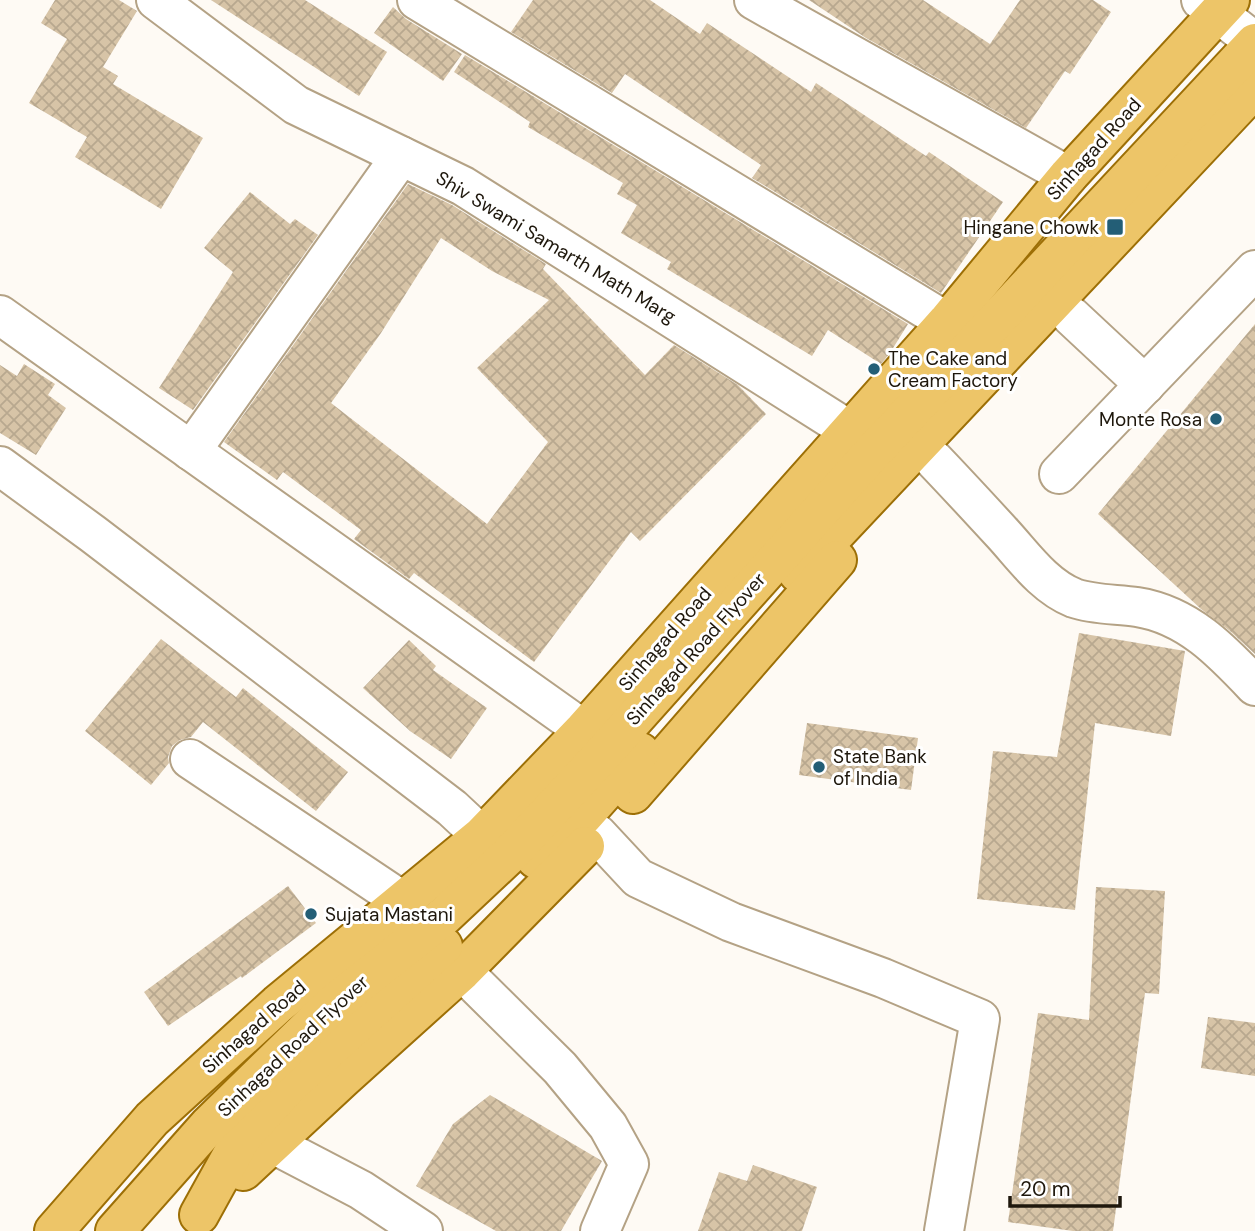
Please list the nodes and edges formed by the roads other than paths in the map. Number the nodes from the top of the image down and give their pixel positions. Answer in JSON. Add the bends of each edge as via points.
{"nodes":[{"id":1,"x":156,"y":0,"type":"edge"},
{"id":2,"x":416,"y":0,"type":"edge"},
{"id":3,"x":759,"y":1,"type":"edge"},
{"id":4,"x":1217,"y":4,"type":"edge"},
{"id":5,"x":1255,"y":42,"type":"edge"},
{"id":6,"x":1255,"y":88,"type":"edge"},
{"id":7,"x":1255,"y":124,"type":"edge"},
{"id":8,"x":401,"y":156,"type":"junction"},
{"id":9,"x":1069,"y":176,"type":"junction"},
{"id":10,"x":1255,"y":270,"type":"edge"},
{"id":11,"x":0,"y":314,"type":"edge"},
{"id":12,"x":1071,"y":316,"type":"junction"},
{"id":13,"x":947,"y":322,"type":"junction"},
{"id":14,"x":1145,"y":385,"type":"junction"},
{"id":15,"x":849,"y":430,"type":"junction"},
{"id":16,"x":191,"y":451,"type":"junction"},
{"id":17,"x":933,"y":460,"type":"junction"},
{"id":18,"x":0,"y":466,"type":"edge"},
{"id":19,"x":1059,"y":474,"type":"dead end"},
{"id":20,"x":1255,"y":686,"type":"edge"},
{"id":21,"x":584,"y":730,"type":"junction"},
{"id":22,"x":190,"y":759,"type":"dead end"},
{"id":23,"x":597,"y":834,"type":"junction"},
{"id":24,"x":482,"y":836,"type":"junction"},
{"id":25,"x":404,"y":902,"type":"junction"},
{"id":26,"x":461,"y":971,"type":"junction"},
{"id":27,"x":271,"y":1143,"type":"junction"},
{"id":28,"x":192,"y":1223,"type":"edge"},
{"id":29,"x":54,"y":1231,"type":"edge"},
{"id":30,"x":115,"y":1231,"type":"edge"},
{"id":31,"x":423,"y":1231,"type":"edge"},
{"id":32,"x":600,"y":1231,"type":"edge"},
{"id":33,"x":944,"y":1231,"type":"edge"}],
"edges":[{"from":1,"to":8,"type":"street","name":"Shiv Swami Samarth Math Marg","via":[[296,105]]},
{"from":2,"to":13,"type":"street"},
{"from":3,"to":9,"type":"street"},
{"from":4,"to":5,"type":"street"},
{"from":4,"to":9,"type":"main road","name":"Sinhagad Road"},
{"from":5,"to":30,"type":"main road","name":"Sinhagad Road Flyover","via":[[872,453],[509,855],[444,916],[331,1006],[209,1125]]},
{"from":6,"to":28,"type":"main road","name":"Sinhagad Road Flyover","via":[[792,580],[583,816],[288,1086],[242,1137]]},
{"from":7,"to":12,"type":"main road"},
{"from":8,"to":15,"type":"street","name":"Shiv Swami Samarth Math Marg","via":[[463,186]]},
{"from":8,"to":16,"type":"street"},
{"from":9,"to":13,"type":"main road","name":"Sinhagad Road"},
{"from":10,"to":14,"type":"street"},
{"from":11,"to":16,"type":"street"},
{"from":12,"to":14,"type":"street"},
{"from":12,"to":17,"type":"main road"},
{"from":13,"to":15,"type":"main road","name":"Sinhagad Road"},
{"from":14,"to":19,"type":"street"},
{"from":15,"to":21,"type":"main road","name":"Sinhagad Road"},
{"from":16,"to":21,"type":"street"},
{"from":17,"to":20,"type":"street","via":[[1047,583],[1074,598],[1139,607],[1186,625],[1205,637]]},
{"from":17,"to":23,"type":"main road","via":[[827,571]]},
{"from":18,"to":24,"type":"street","via":[[452,808]]},
{"from":21,"to":24,"type":"main road","name":"Sinhagad Road"},
{"from":22,"to":25,"type":"street"},
{"from":23,"to":26,"type":"main road"},
{"from":23,"to":33,"type":"street","via":[[638,878],[731,922],[980,1019]]},
{"from":24,"to":25,"type":"main road","name":"Sinhagad Road"},
{"from":25,"to":29,"type":"main road","name":"Sinhagad Road","via":[[278,1004],[152,1119]]},
{"from":26,"to":27,"type":"main road"},
{"from":26,"to":32,"type":"street","via":[[560,1068],[608,1126],[629,1164]]},
{"from":27,"to":28,"type":"main road"},
{"from":27,"to":31,"type":"street","via":[[361,1190]]}]}
